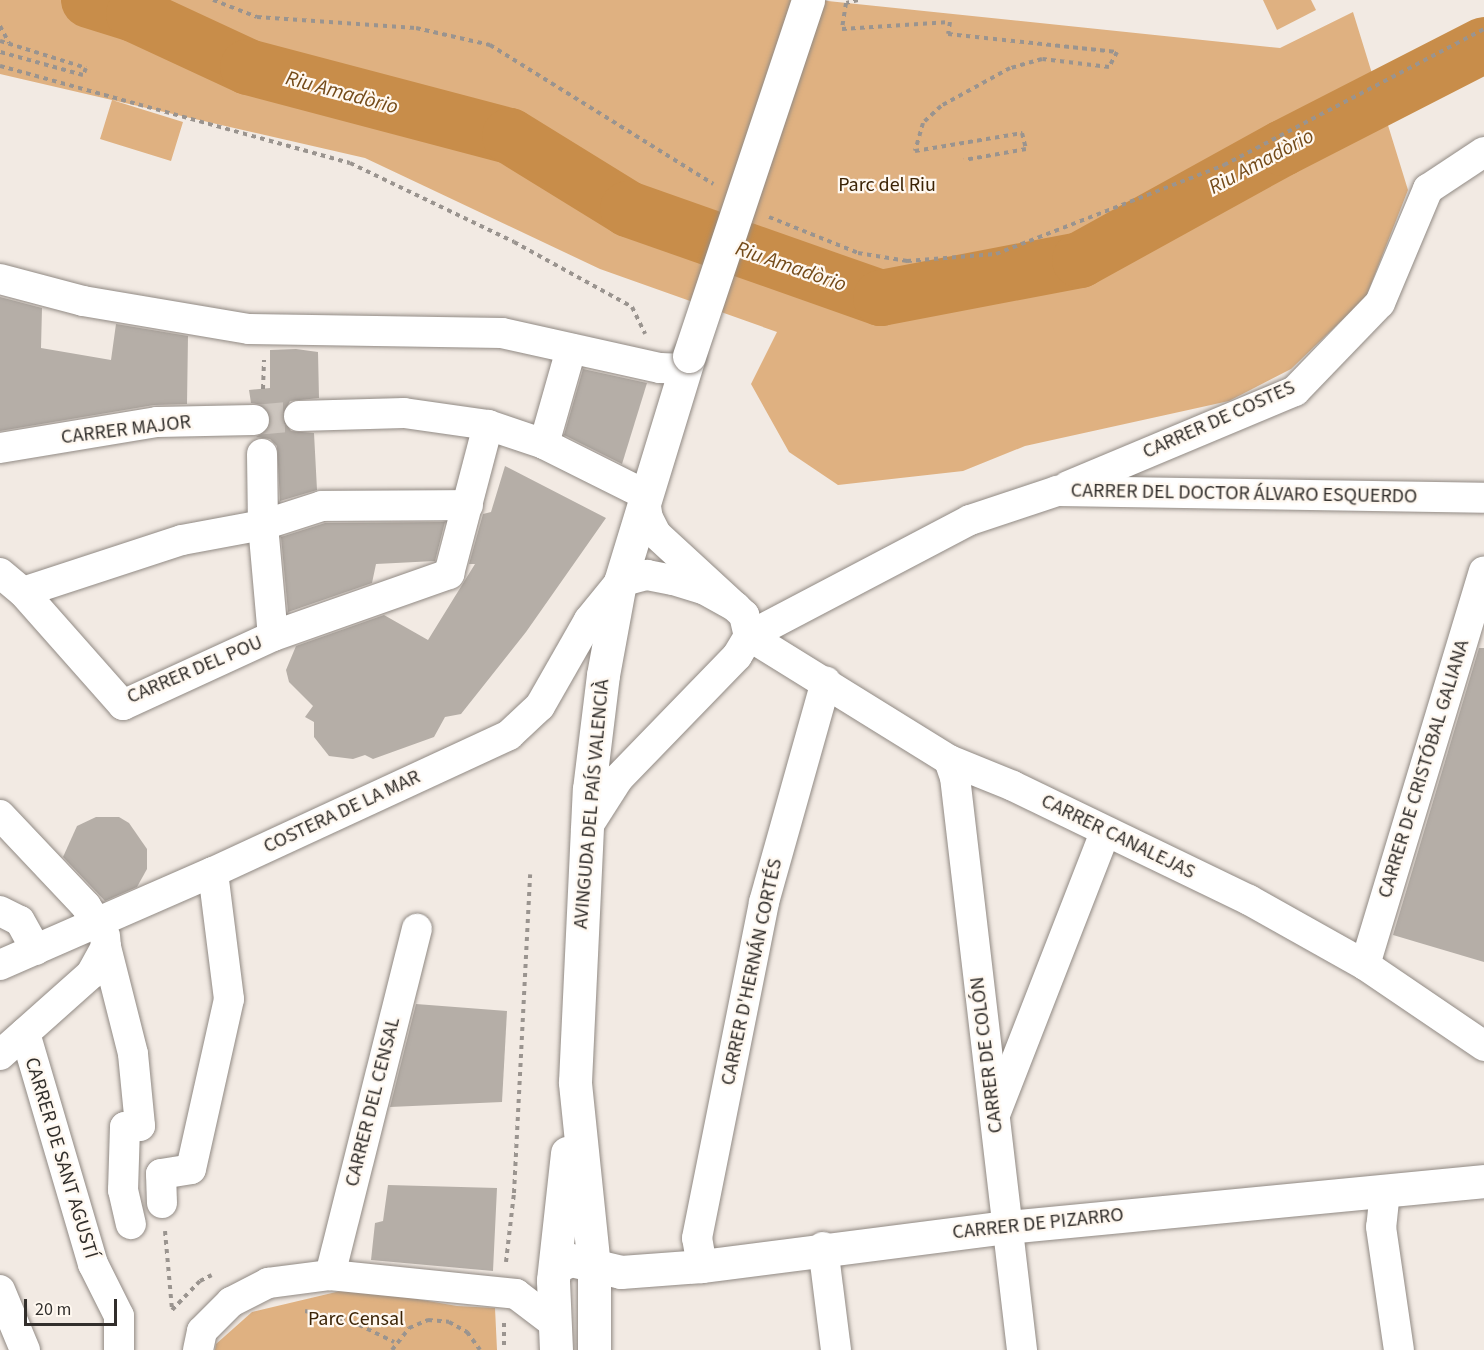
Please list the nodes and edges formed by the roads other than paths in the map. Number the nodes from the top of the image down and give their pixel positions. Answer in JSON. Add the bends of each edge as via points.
{"nodes":[{"id":1,"x":808,"y":0,"type":"edge"},
{"id":2,"x":1484,"y":152,"type":"edge"},
{"id":3,"x":0,"y":279,"type":"edge"},
{"id":4,"x":571,"y":349,"type":"junction"},
{"id":5,"x":678,"y":364,"type":"junction"},
{"id":6,"x":299,"y":416,"type":"tunnel mouth"},
{"id":7,"x":254,"y":420,"type":"tunnel mouth"},
{"id":8,"x":488,"y":425,"type":"junction"},
{"id":9,"x":544,"y":444,"type":"junction"},
{"id":10,"x":0,"y":448,"type":"edge"},
{"id":11,"x":262,"y":454,"type":"dead end"},
{"id":12,"x":1057,"y":491,"type":"junction"},
{"id":13,"x":644,"y":494,"type":"junction"},
{"id":14,"x":1484,"y":498,"type":"edge"},
{"id":15,"x":468,"y":506,"type":"junction"},
{"id":16,"x":263,"y":525,"type":"junction"},
{"id":17,"x":1484,"y":572,"type":"edge"},
{"id":18,"x":0,"y":573,"type":"edge"},
{"id":19,"x":620,"y":582,"type":"junction"},
{"id":20,"x":23,"y":592,"type":"junction"},
{"id":21,"x":736,"y":607,"type":"junction"},
{"id":22,"x":273,"y":636,"type":"junction"},
{"id":23,"x":749,"y":636,"type":"junction"},
{"id":24,"x":826,"y":682,"type":"junction"},
{"id":25,"x":949,"y":760,"type":"junction"},
{"id":26,"x":0,"y":815,"type":"edge"},
{"id":27,"x":586,"y":829,"type":"junction"},
{"id":28,"x":1105,"y":832,"type":"junction"},
{"id":29,"x":213,"y":872,"type":"junction"},
{"id":30,"x":0,"y":911,"type":"edge"},
{"id":31,"x":417,"y":929,"type":"dead end"},
{"id":32,"x":102,"y":930,"type":"junction"},
{"id":33,"x":36,"y":950,"type":"junction"},
{"id":34,"x":0,"y":964,"type":"edge"},
{"id":35,"x":1365,"y":965,"type":"junction"},
{"id":36,"x":25,"y":1033,"type":"junction"},
{"id":37,"x":1484,"y":1046,"type":"edge"},
{"id":38,"x":0,"y":1054,"type":"edge"},
{"id":39,"x":575,"y":1082,"type":"junction"},
{"id":40,"x":994,"y":1115,"type":"junction"},
{"id":41,"x":1484,"y":1181,"type":"edge"},
{"id":42,"x":1385,"y":1191,"type":"junction"},
{"id":43,"x":162,"y":1203,"type":"road end"},
{"id":44,"x":131,"y":1224,"type":"dead end"},
{"id":45,"x":1007,"y":1227,"type":"junction"},
{"id":46,"x":823,"y":1248,"type":"junction"},
{"id":47,"x":702,"y":1266,"type":"junction"},
{"id":48,"x":555,"y":1267,"type":"junction"},
{"id":49,"x":594,"y":1267,"type":"junction"},
{"id":50,"x":330,"y":1275,"type":"junction"},
{"id":51,"x":0,"y":1290,"type":"edge"},
{"id":52,"x":510,"y":1294,"type":"junction"},
{"id":53,"x":555,"y":1336,"type":"edge"},
{"id":54,"x":25,"y":1350,"type":"edge"},
{"id":55,"x":119,"y":1350,"type":"edge"},
{"id":56,"x":198,"y":1350,"type":"edge"},
{"id":57,"x":594,"y":1350,"type":"edge"},
{"id":58,"x":836,"y":1350,"type":"edge"},
{"id":59,"x":1022,"y":1350,"type":"edge"},
{"id":60,"x":1399,"y":1350,"type":"edge"}],
"edges":[{"from":1,"to":5,"type":"main road","name":"AVINGUDA DEL PAÍS VALENCIÀ","bridge":true},
{"from":2,"to":12,"type":"street","name":"CARRER DE COSTES","via":[[1428,189],[1380,303],[1294,391]]},
{"from":3,"to":4,"type":"street","via":[[83,301],[249,329],[502,333]]},
{"from":4,"to":5,"type":"street"},
{"from":4,"to":9,"type":"street"},
{"from":5,"to":13,"type":"main road","name":"AVINGUDA DEL PAÍS VALENCIÀ"},
{"from":6,"to":8,"type":"street","via":[[404,413]]},
{"from":7,"to":10,"type":"street","name":"CARRER MAJOR","via":[[157,422]]},
{"from":8,"to":9,"type":"street"},
{"from":8,"to":15,"type":"street"},
{"from":9,"to":13,"type":"street"},
{"from":11,"to":16,"type":"street"},
{"from":12,"to":14,"type":"street","name":"CARRER DEL DOCTOR ÁLVARO ESQUERDO"},
{"from":12,"to":23,"type":"street","name":"CARRER DEL DOCTOR ÁLVARO ESQUERDO","via":[[970,520]]},
{"from":13,"to":19,"type":"main road","name":"AVINGUDA DEL PAÍS VALENCIÀ"},
{"from":13,"to":21,"type":"street","via":[[648,518],[656,534]]},
{"from":15,"to":16,"type":"street","via":[[322,506]]},
{"from":15,"to":22,"type":"street","via":[[449,574]]},
{"from":16,"to":20,"type":"street","via":[[182,540]]},
{"from":16,"to":22,"type":"street"},
{"from":17,"to":35,"type":"street","name":"CARRER DE CRISTÓBAL GALIANA"},
{"from":18,"to":20,"type":"street"},
{"from":19,"to":21,"type":"street","via":[[647,575],[673,580],[705,590]]},
{"from":19,"to":27,"type":"main road","name":"AVINGUDA DEL PAÍS VALENCIÀ","via":[[603,675]]},
{"from":19,"to":29,"type":"street","name":"COSTERA DE LA MAR","via":[[589,620],[540,706],[509,735]]},
{"from":20,"to":22,"type":"street","name":"CARRER DEL POU","via":[[123,705]]},
{"from":21,"to":23,"type":"street","via":[[748,624]]},
{"from":23,"to":24,"type":"street","name":"CARRER CANALEJAS"},
{"from":23,"to":27,"type":"street","via":[[730,664],[618,779]]},
{"from":24,"to":25,"type":"street","name":"CARRER CANALEJAS"},
{"from":24,"to":47,"type":"street","name":"CARRER D'HERNÁN CORTÉS","via":[[764,902],[697,1238]]},
{"from":25,"to":28,"type":"street","name":"CARRER CANALEJAS","via":[[1013,786]]},
{"from":25,"to":40,"type":"street","name":"CARRER DE COLÓN","via":[[955,777]]},
{"from":26,"to":32,"type":"street","via":[[86,906]]},
{"from":27,"to":39,"type":"main road","name":"AVINGUDA DEL PAÍS VALENCIÀ"},
{"from":28,"to":35,"type":"street","name":"CARRER CANALEJAS","via":[[1249,900]]},
{"from":28,"to":40,"type":"street"},
{"from":29,"to":32,"type":"street","name":"COSTERA DE LA MAR"},
{"from":29,"to":43,"type":"street","via":[[229,999],[191,1169],[161,1174]]},
{"from":30,"to":33,"type":"street","via":[[20,921]]},
{"from":31,"to":50,"type":"street","name":"CARRER DEL CENSAL"},
{"from":32,"to":33,"type":"street","name":"COSTERA DE LA MAR"},
{"from":32,"to":36,"type":"street","via":[[91,974]]},
{"from":32,"to":44,"type":"street","via":[[134,1054],[140,1126],[125,1127],[123,1190]]},
{"from":33,"to":34,"type":"street","name":"COSTERA DE LA MAR"},
{"from":35,"to":37,"type":"street","name":"CARRER CANALEJAS"},
{"from":36,"to":38,"type":"street"},
{"from":36,"to":55,"type":"street","name":"CARRER DE SANT AGUSTÍ","via":[[93,1264],[119,1316]]},
{"from":39,"to":48,"type":"main road"},
{"from":39,"to":49,"type":"main road","name":"AVINGUDA DEL PAÍS VALENCIÀ"},
{"from":40,"to":45,"type":"street","name":"CARRER DE COLÓN"},
{"from":41,"to":42,"type":"main road","name":"CARRER DE PIZARRO"},
{"from":42,"to":45,"type":"main road","name":"CARRER DE PIZARRO"},
{"from":42,"to":60,"type":"street","via":[[1381,1227]]},
{"from":45,"to":46,"type":"main road","name":"CARRER DE PIZARRO"},
{"from":45,"to":59,"type":"street","name":"CARRER DE COLÓN"},
{"from":46,"to":47,"type":"main road","name":"CARRER DE PIZARRO"},
{"from":46,"to":58,"type":"street"},
{"from":47,"to":49,"type":"main road","name":"CARRER DE PIZARRO","via":[[621,1272]]},
{"from":48,"to":49,"type":"main road","name":"CARRER DE PIZARRO","via":[[571,1260]]},
{"from":48,"to":52,"type":"street","via":[[531,1288]]},
{"from":48,"to":53,"type":"main road"},
{"from":49,"to":57,"type":"main road","name":"AVINGUDA DEL PAÍS VALENCIÀ"},
{"from":50,"to":52,"type":"street"},
{"from":50,"to":56,"type":"street","via":[[268,1282],[231,1302],[202,1331]]},
{"from":51,"to":54,"type":"street"},
{"from":52,"to":53,"type":"street"}]}
